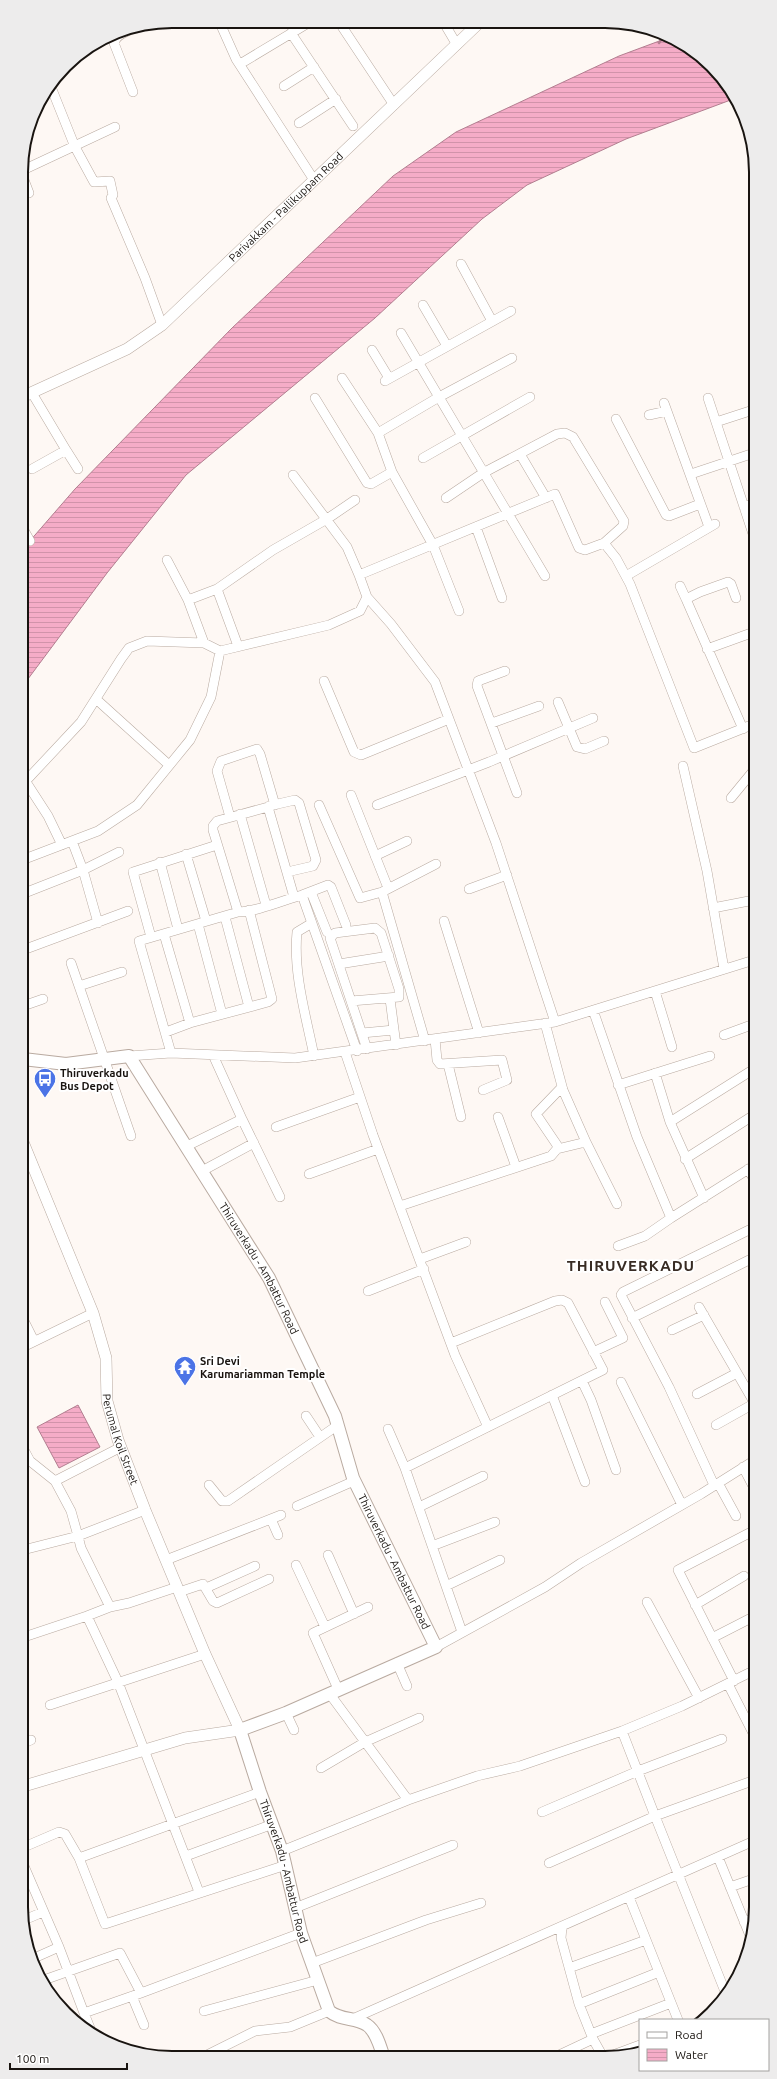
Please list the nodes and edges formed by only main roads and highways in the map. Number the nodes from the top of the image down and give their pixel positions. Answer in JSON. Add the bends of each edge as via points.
{"nodes":[{"id":1,"x":28,"y":1060,"type":"edge"},
{"id":2,"x":382,"y":2051,"type":"edge"}],
"edges":[{"from":1,"to":2,"type":"main road","name":"Thiruverkadu - Ambattur Road","via":[[66,1064],[129,1056],[269,1278],[335,1416],[354,1481],[436,1647],[286,1713],[240,1730],[282,1851],[301,1933],[329,2011],[341,2018],[369,2025]]}]}
